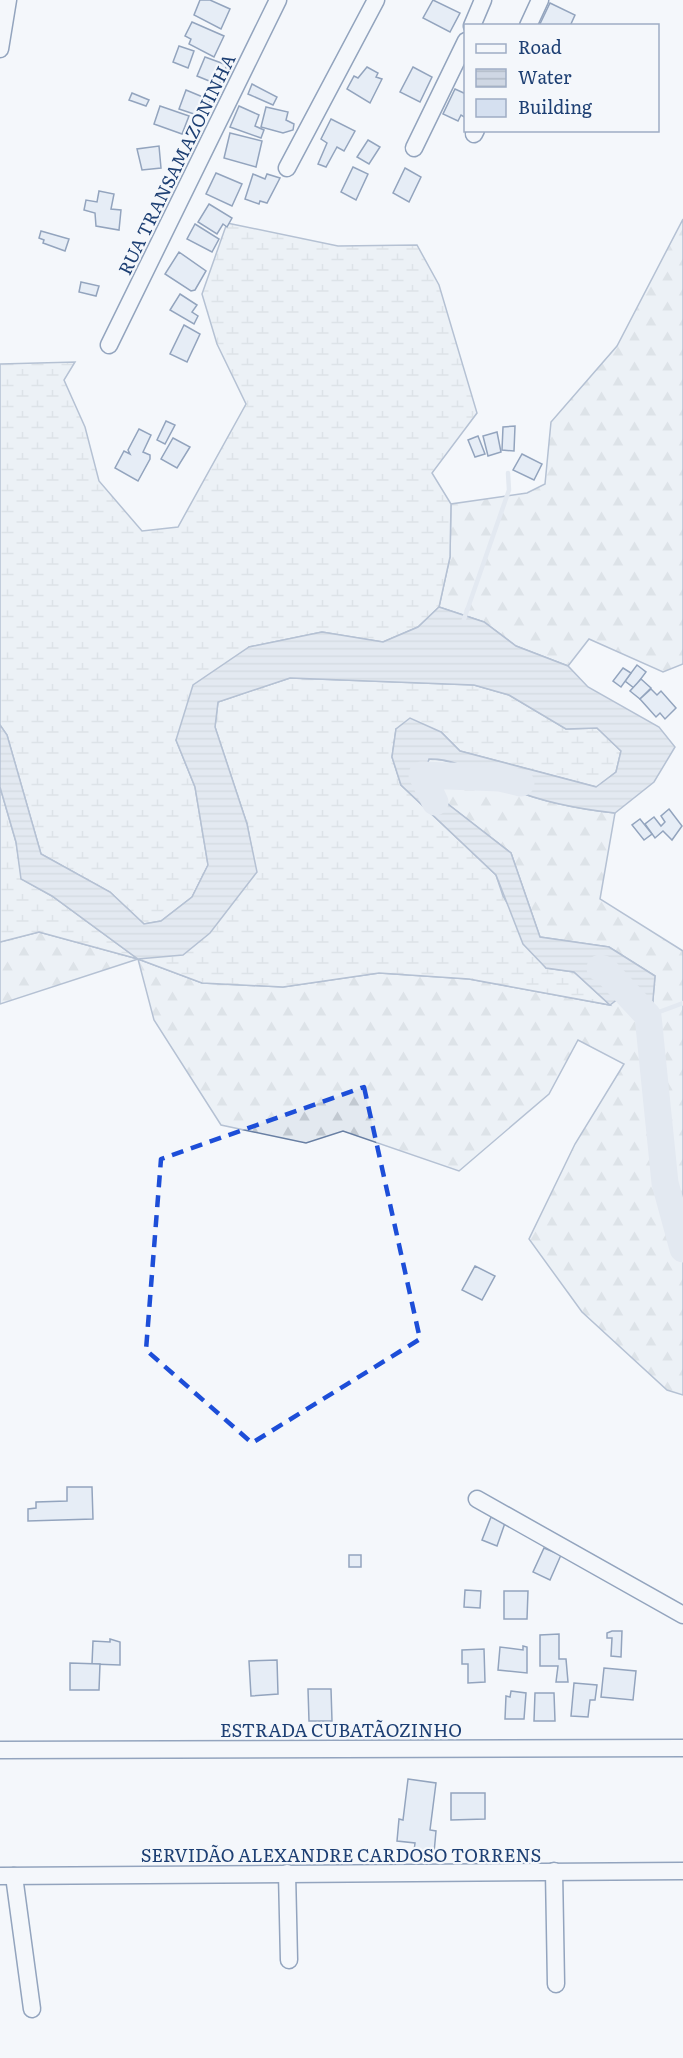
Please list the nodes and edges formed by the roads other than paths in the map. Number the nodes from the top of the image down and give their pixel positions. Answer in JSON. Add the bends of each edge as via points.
{"nodes":[{"id":1,"x":8,"y":0,"type":"edge"},
{"id":2,"x":278,"y":0,"type":"edge"},
{"id":3,"x":376,"y":0,"type":"edge"},
{"id":4,"x":483,"y":0,"type":"edge"},
{"id":5,"x":540,"y":0,"type":"edge"},
{"id":6,"x":473,"y":24,"type":"edge"},
{"id":7,"x":529,"y":24,"type":"edge"},
{"id":8,"x":464,"y":43,"type":"edge"},
{"id":9,"x":0,"y":49,"type":"edge"},
{"id":10,"x":414,"y":148,"type":"dead end"},
{"id":11,"x":287,"y":168,"type":"dead end"},
{"id":12,"x":109,"y":345,"type":"dead end"},
{"id":13,"x":477,"y":1499,"type":"dead end"},
{"id":14,"x":683,"y":1615,"type":"edge"},
{"id":15,"x":683,"y":1748,"type":"edge"},
{"id":16,"x":0,"y":1750,"type":"edge"},
{"id":17,"x":554,"y":1871,"type":"junction"},
{"id":18,"x":683,"y":1871,"type":"edge"},
{"id":19,"x":287,"y":1874,"type":"junction"},
{"id":20,"x":7,"y":1876,"type":"edge"},
{"id":21,"x":289,"y":1960,"type":"dead end"},
{"id":22,"x":556,"y":1984,"type":"dead end"},
{"id":23,"x":32,"y":2009,"type":"dead end"}],
"edges":[{"from":1,"to":9,"type":"street"},
{"from":2,"to":12,"type":"street","name":"RUA TRANSAMAZONINHA"},
{"from":3,"to":11,"type":"street"},
{"from":4,"to":6,"type":"street"},
{"from":5,"to":7,"type":"street"},
{"from":8,"to":10,"type":"street"},
{"from":13,"to":14,"type":"street"},
{"from":15,"to":16,"type":"street","name":"ESTRADA CUBATÃOZINHO"},
{"from":17,"to":18,"type":"street","name":"SERVIDÃO ALEXANDRE CARDOSO TORRENS"},
{"from":17,"to":19,"type":"street","name":"SERVIDÃO ALEXANDRE CARDOSO TORRENS"},
{"from":17,"to":22,"type":"street"},
{"from":19,"to":20,"type":"street","name":"SERVIDÃO ALEXANDRE CARDOSO TORRENS"},
{"from":19,"to":21,"type":"street"},
{"from":20,"to":23,"type":"street"}]}
